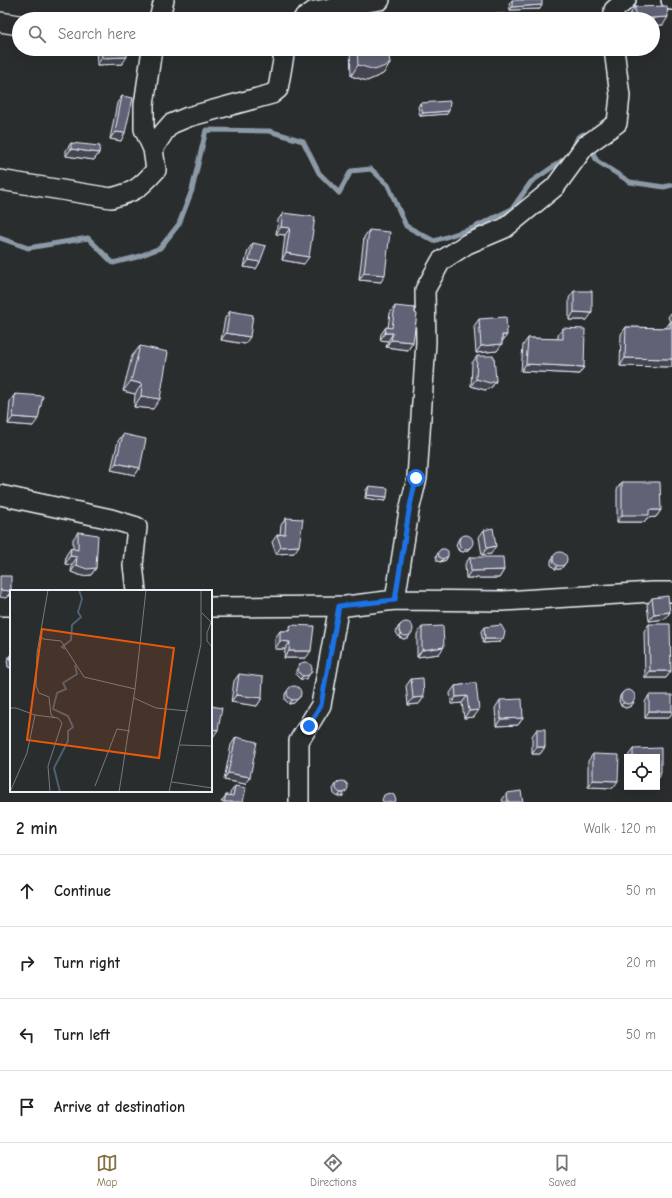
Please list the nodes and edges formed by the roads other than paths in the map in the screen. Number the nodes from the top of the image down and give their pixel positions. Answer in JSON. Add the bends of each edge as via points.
{"nodes":[{"id":1,"x":164,"y":0,"type":"edge"},
{"id":2,"x":380,"y":0,"type":"edge"},
{"id":3,"x":626,"y":0,"type":"edge"},
{"id":4,"x":161,"y":12,"type":"edge"},
{"id":5,"x":313,"y":12,"type":"edge"},
{"id":6,"x":614,"y":12,"type":"edge"},
{"id":7,"x":0,"y":22,"type":"edge"},
{"id":8,"x":12,"y":24,"type":"edge"},
{"id":9,"x":151,"y":56,"type":"edge"},
{"id":10,"x":284,"y":56,"type":"edge"},
{"id":11,"x":615,"y":56,"type":"edge"},
{"id":12,"x":153,"y":149,"type":"junction"},
{"id":13,"x":0,"y":180,"type":"edge"},
{"id":14,"x":0,"y":495,"type":"edge"},
{"id":15,"x":136,"y":590,"type":"edge"},
{"id":16,"x":672,"y":592,"type":"edge"},
{"id":17,"x":395,"y":600,"type":"junction"},
{"id":18,"x":339,"y":606,"type":"junction"},
{"id":19,"x":212,"y":607,"type":"edge"},
{"id":20,"x":299,"y":802,"type":"edge"}],
"edges":[{"from":1,"to":4,"type":"street"},
{"from":2,"to":5,"type":"street"},
{"from":3,"to":6,"type":"street"},
{"from":7,"to":8,"type":"street"},
{"from":9,"to":12,"type":"street","via":[[144,105],[144,129]]},
{"from":10,"to":12,"type":"street","via":[[278,89],[272,94],[171,124]]},
{"from":11,"to":17,"type":"street","via":[[620,96],[617,123],[585,146],[555,187],[505,228],[467,244],[441,261],[425,290],[426,342],[416,478]]},
{"from":12,"to":13,"type":"street","via":[[156,170],[143,185],[129,194],[111,198]]},
{"from":14,"to":15,"type":"street","via":[[111,519],[136,527],[133,565]]},
{"from":16,"to":17,"type":"street","via":[[503,601]]},
{"from":17,"to":18,"type":"street"},
{"from":18,"to":19,"type":"street"},
{"from":18,"to":20,"type":"street","via":[[321,705],[300,741]]}]}
